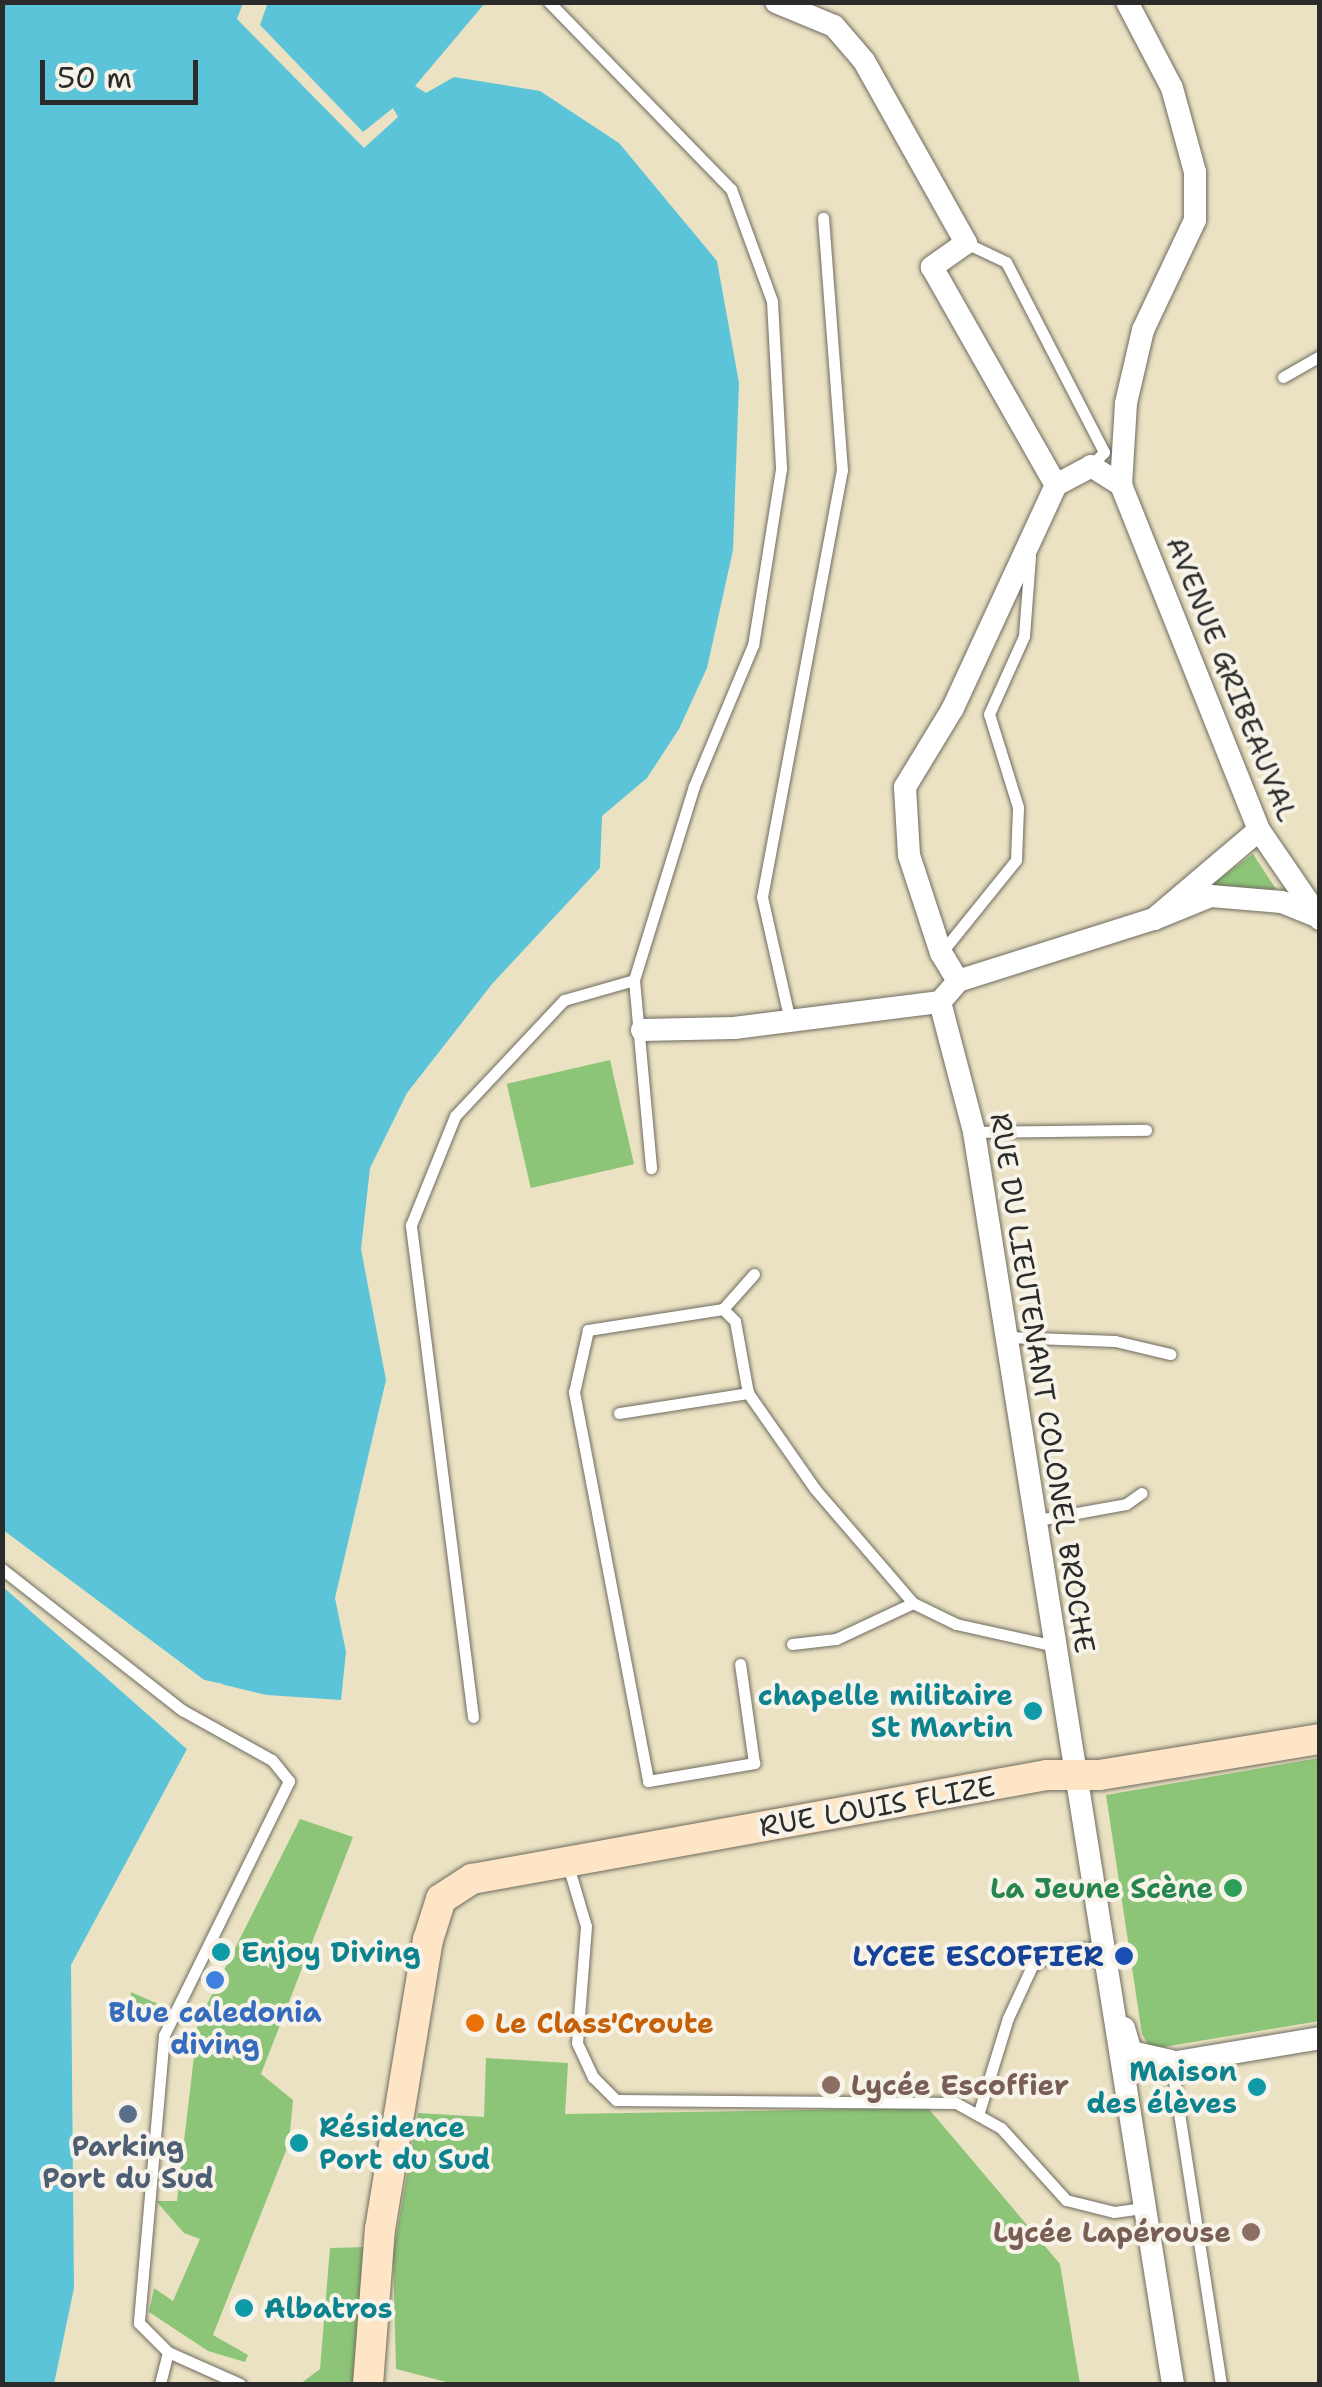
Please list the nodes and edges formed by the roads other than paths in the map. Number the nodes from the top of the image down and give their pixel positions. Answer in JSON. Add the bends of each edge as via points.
{"nodes":[{"id":1,"x":549,"y":2,"type":"edge"},
{"id":2,"x":776,"y":2,"type":"edge"},
{"id":3,"x":1127,"y":2,"type":"edge"},
{"id":4,"x":823,"y":218,"type":"dead end"},
{"id":5,"x":966,"y":244,"type":"junction"},
{"id":6,"x":1320,"y":356,"type":"edge"},
{"id":7,"x":1283,"y":377,"type":"dead end"},
{"id":8,"x":1090,"y":466,"type":"junction"},
{"id":9,"x":1056,"y":485,"type":"junction"},
{"id":10,"x":1120,"y":485,"type":"junction"},
{"id":11,"x":1031,"y":547,"type":"junction"},
{"id":12,"x":1258,"y":830,"type":"junction"},
{"id":13,"x":1154,"y":918,"type":"junction"},
{"id":14,"x":1319,"y":918,"type":"edge"},
{"id":15,"x":941,"y":953,"type":"junction"},
{"id":16,"x":634,"y":980,"type":"junction"},
{"id":17,"x":958,"y":981,"type":"junction"},
{"id":18,"x":940,"y":1002,"type":"junction"},
{"id":19,"x":790,"y":1021,"type":"junction"},
{"id":20,"x":642,"y":1030,"type":"junction"},
{"id":21,"x":1146,"y":1130,"type":"dead end"},
{"id":22,"x":974,"y":1132,"type":"junction"},
{"id":23,"x":651,"y":1168,"type":"dead end"},
{"id":24,"x":754,"y":1274,"type":"dead end"},
{"id":25,"x":723,"y":1310,"type":"junction"},
{"id":26,"x":1007,"y":1337,"type":"junction"},
{"id":27,"x":1170,"y":1354,"type":"dead end"},
{"id":28,"x":748,"y":1393,"type":"junction"},
{"id":29,"x":618,"y":1413,"type":"dead end"},
{"id":30,"x":1142,"y":1493,"type":"dead end"},
{"id":31,"x":1038,"y":1520,"type":"junction"},
{"id":32,"x":2,"y":1568,"type":"edge"},
{"id":33,"x":914,"y":1603,"type":"junction"},
{"id":34,"x":792,"y":1644,"type":"dead end"},
{"id":35,"x":1055,"y":1646,"type":"junction"},
{"id":36,"x":740,"y":1664,"type":"dead end"},
{"id":37,"x":472,"y":1718,"type":"dead end"},
{"id":38,"x":1320,"y":1739,"type":"edge"},
{"id":39,"x":1087,"y":1776,"type":"junction"},
{"id":40,"x":567,"y":1862,"type":"junction"},
{"id":41,"x":1103,"y":1946,"type":"junction"},
{"id":42,"x":1320,"y":2038,"type":"edge"},
{"id":43,"x":1171,"y":2062,"type":"junction"},
{"id":44,"x":1130,"y":2108,"type":"junction"},
{"id":45,"x":979,"y":2112,"type":"junction"},
{"id":46,"x":1144,"y":2208,"type":"junction"},
{"id":47,"x":168,"y":2352,"type":"junction"},
{"id":48,"x":160,"y":2384,"type":"edge"},
{"id":49,"x":240,"y":2384,"type":"edge"},
{"id":50,"x":368,"y":2384,"type":"edge"},
{"id":51,"x":1173,"y":2384,"type":"edge"},
{"id":52,"x":1221,"y":2384,"type":"edge"}],
"edges":[{"from":1,"to":16,"type":"lane","via":[[731,189],[772,302],[781,469],[753,644],[694,786]]},
{"from":2,"to":5,"type":"street","via":[[834,26],[864,61]]},
{"from":3,"to":10,"type":"street","via":[[1172,88],[1196,172],[1195,220],[1143,330],[1126,403]]},
{"from":4,"to":19,"type":"lane","via":[[842,470],[762,897]]},
{"from":5,"to":8,"type":"lane","via":[[1006,262],[1104,452]]},
{"from":5,"to":9,"type":"street","via":[[932,267]]},
{"from":6,"to":7,"type":"lane"},
{"from":8,"to":9,"type":"street"},
{"from":8,"to":10,"type":"street"},
{"from":9,"to":11,"type":"street"},
{"from":10,"to":12,"type":"street","name":"AVENUE GRIBEAUVAL"},
{"from":11,"to":15,"type":"street","via":[[1006,584],[953,708],[906,787],[910,855]]},
{"from":11,"to":15,"type":"lane","via":[[1024,636],[989,714],[1018,807],[1016,860]]},
{"from":12,"to":13,"type":"street"},
{"from":12,"to":14,"type":"street","name":"AVENUE GRIBEAUVAL"},
{"from":13,"to":14,"type":"street","via":[[1210,896],[1282,902]]},
{"from":13,"to":17,"type":"street"},
{"from":15,"to":17,"type":"street"},
{"from":16,"to":20,"type":"lane"},
{"from":16,"to":37,"type":"lane","via":[[564,1000],[455,1116],[411,1225]]},
{"from":17,"to":18,"type":"street"},
{"from":18,"to":19,"type":"street"},
{"from":18,"to":22,"type":"street","name":"RUE DU LIEUTENANT COLONEL BROCHE"},
{"from":19,"to":20,"type":"street"},
{"from":20,"to":23,"type":"lane"},
{"from":21,"to":22,"type":"lane"},
{"from":22,"to":26,"type":"street","name":"RUE DU LIEUTENANT COLONEL BROCHE"},
{"from":24,"to":25,"type":"lane"},
{"from":25,"to":28,"type":"lane","via":[[735,1321]]},
{"from":25,"to":36,"type":"lane","via":[[588,1330],[574,1392],[648,1781],[754,1763]]},
{"from":26,"to":27,"type":"lane","via":[[1115,1341]]},
{"from":26,"to":31,"type":"street","name":"RUE DU LIEUTENANT COLONEL BROCHE"},
{"from":28,"to":29,"type":"lane"},
{"from":28,"to":33,"type":"lane","via":[[815,1489]]},
{"from":30,"to":31,"type":"lane","via":[[1126,1504]]},
{"from":31,"to":35,"type":"street","name":"RUE DU LIEUTENANT COLONEL BROCHE"},
{"from":32,"to":47,"type":"lane","via":[[182,1710],[272,1760],[289,1781],[164,2035],[139,2323]]},
{"from":33,"to":34,"type":"lane","via":[[836,1639]]},
{"from":33,"to":35,"type":"lane","via":[[956,1624]]},
{"from":35,"to":39,"type":"street","name":"RUE DU LIEUTENANT COLONEL BROCHE"},
{"from":38,"to":39,"type":"street","name":"RUE LOUIS FLIZE"},
{"from":39,"to":40,"type":"street","name":"RUE LOUIS FLIZE","via":[[1047,1775]]},
{"from":39,"to":41,"type":"street","name":"RUE DU LIEUTENANT COLONEL BROCHE"},
{"from":39,"to":43,"type":"street","via":[[1131,2052]]},
{"from":40,"to":45,"type":"lane","via":[[586,1926],[577,2042],[593,2076],[616,2100],[934,2101]]},
{"from":40,"to":50,"type":"street","name":"RUE LOUIS FLIZE","via":[[472,1879],[441,1898],[428,1940],[380,2230]]},
{"from":41,"to":44,"type":"street","name":"RUE DU LIEUTENANT COLONEL BROCHE"},
{"from":41,"to":45,"type":"lane","via":[[1055,1953],[1032,1966]]},
{"from":42,"to":43,"type":"street"},
{"from":43,"to":44,"type":"street","via":[[1139,2074]]},
{"from":43,"to":52,"type":"lane"},
{"from":44,"to":46,"type":"street","name":"RUE DU LIEUTENANT COLONEL BROCHE"},
{"from":45,"to":46,"type":"lane","via":[[1066,2200],[1114,2212]]},
{"from":46,"to":51,"type":"street","name":"RUE DU LIEUTENANT COLONEL BROCHE"},
{"from":47,"to":48,"type":"lane"},
{"from":47,"to":49,"type":"lane"}]}
